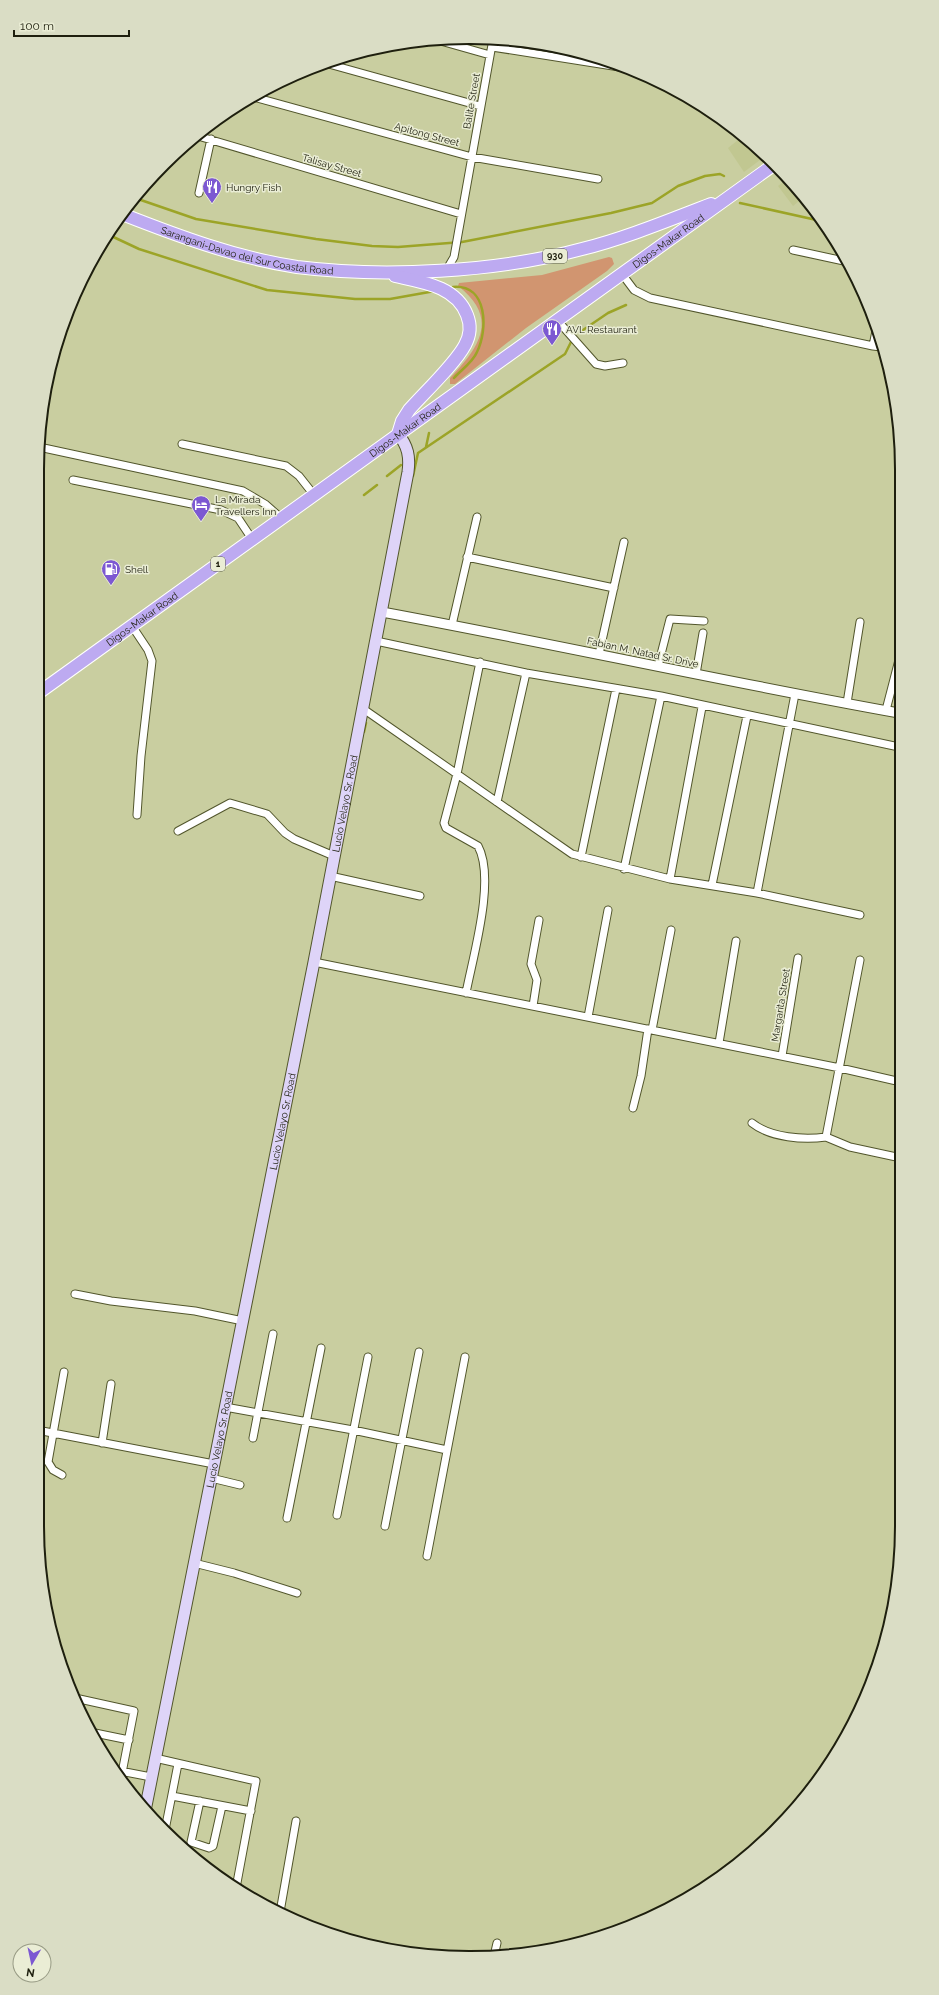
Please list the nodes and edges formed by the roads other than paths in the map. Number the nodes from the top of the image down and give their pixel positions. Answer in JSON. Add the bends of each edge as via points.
{"nodes":[{"id":1,"x":453,"y":45,"type":"edge"},
{"id":2,"x":493,"y":45,"type":"edge"},
{"id":3,"x":513,"y":47,"type":"edge"},
{"id":4,"x":490,"y":55,"type":"junction"},
{"id":5,"x":588,"y":61,"type":"edge"},
{"id":6,"x":334,"y":67,"type":"edge"},
{"id":7,"x":261,"y":99,"type":"edge"},
{"id":8,"x":480,"y":106,"type":"junction"},
{"id":9,"x":204,"y":137,"type":"edge"},
{"id":10,"x":211,"y":139,"type":"junction"},
{"id":11,"x":472,"y":157,"type":"junction"},
{"id":12,"x":769,"y":168,"type":"edge"},
{"id":13,"x":598,"y":178,"type":"dead end"},
{"id":14,"x":199,"y":193,"type":"dead end"},
{"id":15,"x":726,"y":199,"type":"junction"},
{"id":16,"x":461,"y":214,"type":"junction"},
{"id":17,"x":128,"y":216,"type":"edge"},
{"id":18,"x":793,"y":250,"type":"dead end"},
{"id":19,"x":838,"y":258,"type":"edge"},
{"id":20,"x":447,"y":269,"type":"junction"},
{"id":21,"x":376,"y":272,"type":"junction"},
{"id":22,"x":622,"y":274,"type":"junction"},
{"id":23,"x":556,"y":320,"type":"junction"},
{"id":24,"x":877,"y":347,"type":"edge"},
{"id":25,"x":623,"y":363,"type":"dead end"},
{"id":26,"x":398,"y":434,"type":"junction"},
{"id":27,"x":182,"y":444,"type":"dead end"},
{"id":28,"x":45,"y":448,"type":"edge"},
{"id":29,"x":74,"y":480,"type":"dead end"},
{"id":30,"x":314,"y":495,"type":"junction"},
{"id":31,"x":477,"y":517,"type":"dead end"},
{"id":32,"x":281,"y":518,"type":"junction"},
{"id":33,"x":252,"y":539,"type":"junction"},
{"id":34,"x":624,"y":542,"type":"dead end"},
{"id":35,"x":467,"y":557,"type":"junction"},
{"id":36,"x":614,"y":588,"type":"junction"},
{"id":37,"x":382,"y":612,"type":"junction"},
{"id":38,"x":704,"y":621,"type":"dead end"},
{"id":39,"x":860,"y":622,"type":"dead end"},
{"id":40,"x":452,"y":625,"type":"junction"},
{"id":41,"x":132,"y":626,"type":"junction"},
{"id":42,"x":703,"y":632,"type":"dead end"},
{"id":43,"x":376,"y":640,"type":"junction"},
{"id":44,"x":599,"y":654,"type":"junction"},
{"id":45,"x":480,"y":662,"type":"junction"},
{"id":46,"x":658,"y":666,"type":"junction"},
{"id":47,"x":526,"y":673,"type":"junction"},
{"id":48,"x":696,"y":674,"type":"junction"},
{"id":49,"x":895,"y":675,"type":"edge"},
{"id":50,"x":44,"y":689,"type":"edge"},
{"id":51,"x":616,"y":689,"type":"junction"},
{"id":52,"x":795,"y":694,"type":"junction"},
{"id":53,"x":661,"y":696,"type":"junction"},
{"id":54,"x":847,"y":703,"type":"junction"},
{"id":55,"x":702,"y":706,"type":"junction"},
{"id":56,"x":362,"y":708,"type":"junction"},
{"id":57,"x":886,"y":710,"type":"junction"},
{"id":58,"x":895,"y":712,"type":"edge"},
{"id":59,"x":747,"y":716,"type":"junction"},
{"id":60,"x":789,"y":723,"type":"junction"},
{"id":61,"x":895,"y":746,"type":"edge"},
{"id":62,"x":457,"y":774,"type":"junction"},
{"id":63,"x":497,"y":802,"type":"junction"},
{"id":64,"x":137,"y":815,"type":"dead end"},
{"id":65,"x":178,"y":831,"type":"dead end"},
{"id":66,"x":334,"y":856,"type":"junction"},
{"id":67,"x":581,"y":857,"type":"junction"},
{"id":68,"x":624,"y":869,"type":"junction"},
{"id":69,"x":330,"y":876,"type":"junction"},
{"id":70,"x":670,"y":879,"type":"junction"},
{"id":71,"x":712,"y":885,"type":"junction"},
{"id":72,"x":756,"y":893,"type":"junction"},
{"id":73,"x":420,"y":896,"type":"dead end"},
{"id":74,"x":608,"y":910,"type":"dead end"},
{"id":75,"x":860,"y":915,"type":"dead end"},
{"id":76,"x":540,"y":920,"type":"dead end"},
{"id":77,"x":671,"y":930,"type":"dead end"},
{"id":78,"x":736,"y":941,"type":"dead end"},
{"id":79,"x":798,"y":958,"type":"dead end"},
{"id":80,"x":860,"y":960,"type":"dead end"},
{"id":81,"x":314,"y":962,"type":"junction"},
{"id":82,"x":466,"y":993,"type":"junction"},
{"id":83,"x":533,"y":1006,"type":"junction"},
{"id":84,"x":588,"y":1017,"type":"junction"},
{"id":85,"x":650,"y":1030,"type":"junction"},
{"id":86,"x":719,"y":1044,"type":"junction"},
{"id":87,"x":782,"y":1056,"type":"junction"},
{"id":88,"x":840,"y":1068,"type":"junction"},
{"id":89,"x":895,"y":1081,"type":"edge"},
{"id":90,"x":633,"y":1108,"type":"dead end"},
{"id":91,"x":752,"y":1123,"type":"dead end"},
{"id":92,"x":826,"y":1137,"type":"junction"},
{"id":93,"x":895,"y":1157,"type":"edge"},
{"id":94,"x":75,"y":1294,"type":"dead end"},
{"id":95,"x":243,"y":1321,"type":"junction"},
{"id":96,"x":273,"y":1334,"type":"dead end"},
{"id":97,"x":321,"y":1348,"type":"dead end"},
{"id":98,"x":419,"y":1352,"type":"dead end"},
{"id":99,"x":368,"y":1357,"type":"dead end"},
{"id":100,"x":465,"y":1357,"type":"dead end"},
{"id":101,"x":64,"y":1372,"type":"dead end"},
{"id":102,"x":111,"y":1384,"type":"dead end"},
{"id":103,"x":225,"y":1407,"type":"junction"},
{"id":104,"x":258,"y":1412,"type":"junction"},
{"id":105,"x":305,"y":1421,"type":"junction"},
{"id":106,"x":353,"y":1430,"type":"junction"},
{"id":107,"x":44,"y":1431,"type":"edge"},
{"id":108,"x":54,"y":1433,"type":"junction"},
{"id":109,"x":253,"y":1438,"type":"dead end"},
{"id":110,"x":401,"y":1440,"type":"junction"},
{"id":111,"x":102,"y":1443,"type":"junction"},
{"id":112,"x":447,"y":1450,"type":"junction"},
{"id":113,"x":214,"y":1464,"type":"junction"},
{"id":114,"x":62,"y":1475,"type":"dead end"},
{"id":115,"x":211,"y":1478,"type":"junction"},
{"id":116,"x":240,"y":1485,"type":"dead end"},
{"id":117,"x":337,"y":1515,"type":"dead end"},
{"id":118,"x":287,"y":1518,"type":"dead end"},
{"id":119,"x":385,"y":1526,"type":"dead end"},
{"id":120,"x":427,"y":1556,"type":"dead end"},
{"id":121,"x":194,"y":1563,"type":"junction"},
{"id":122,"x":298,"y":1593,"type":"dead end"},
{"id":123,"x":81,"y":1699,"type":"edge"},
{"id":124,"x":99,"y":1734,"type":"edge"},
{"id":125,"x":129,"y":1740,"type":"junction"},
{"id":126,"x":155,"y":1758,"type":"junction"},
{"id":127,"x":178,"y":1764,"type":"junction"},
{"id":128,"x":121,"y":1769,"type":"edge"},
{"id":129,"x":124,"y":1774,"type":"edge"},
{"id":130,"x":152,"y":1777,"type":"junction"},
{"id":131,"x":172,"y":1796,"type":"junction"},
{"id":132,"x":200,"y":1801,"type":"junction"},
{"id":133,"x":147,"y":1802,"type":"edge"},
{"id":134,"x":222,"y":1806,"type":"junction"},
{"id":135,"x":251,"y":1811,"type":"junction"},
{"id":136,"x":296,"y":1821,"type":"dead end"},
{"id":137,"x":166,"y":1823,"type":"edge"},
{"id":138,"x":237,"y":1881,"type":"edge"},
{"id":139,"x":281,"y":1907,"type":"edge"},
{"id":140,"x":497,"y":1943,"type":"dead end"},
{"id":141,"x":495,"y":1950,"type":"edge"}],
"edges":[{"from":1,"to":4,"type":"street"},
{"from":2,"to":4,"type":"street","name":"Balite Street"},
{"from":3,"to":5,"type":"street"},
{"from":4,"to":8,"type":"street","name":"Balite Street"},
{"from":6,"to":8,"type":"street"},
{"from":7,"to":11,"type":"street","name":"Apitong Street"},
{"from":8,"to":11,"type":"street","name":"Balite Street"},
{"from":9,"to":10,"type":"street","name":"Talisay Street"},
{"from":10,"to":14,"type":"street"},
{"from":10,"to":16,"type":"street","name":"Talisay Street"},
{"from":11,"to":13,"type":"street","name":"Apitong Street"},
{"from":11,"to":16,"type":"street","name":"Balite Street"},
{"from":12,"to":15,"type":"main road","name":"Digos-Makar Road","number":"1"},
{"from":15,"to":20,"type":"main road","name":"Sarangani-Davao del Sur Coastal Road","number":"930","via":[[583,249],[527,261]]},
{"from":15,"to":22,"type":"main road","name":"Digos-Makar Road","number":"1"},
{"from":16,"to":20,"type":"street","name":"Balite Street","via":[[452,262]]},
{"from":17,"to":21,"type":"main road","name":"Sarangani-Davao del Sur Coastal Road","number":"930","via":[[178,236],[265,261],[312,268]]},
{"from":18,"to":19,"type":"street"},
{"from":20,"to":21,"type":"main road","name":"Sarangani-Davao del Sur Coastal Road","number":"930"},
{"from":21,"to":26,"type":"main road","name":"Sarangani-Davao del Sur Coastal Road","number":"930","via":[[441,288],[466,311],[470,327],[465,346],[409,410]]},
{"from":22,"to":23,"type":"main road","name":"Digos-Makar Road","number":"1"},
{"from":22,"to":24,"type":"street","via":[[634,290],[650,298]]},
{"from":23,"to":25,"type":"street","via":[[596,364],[605,366]]},
{"from":23,"to":26,"type":"main road","name":"Digos-Makar Road","number":"1"},
{"from":26,"to":30,"type":"main road","name":"Digos-Makar Road","number":"1"},
{"from":26,"to":37,"type":"main road","name":"Lucio Velayo Sr. Road","via":[[407,448],[409,462]]},
{"from":27,"to":30,"type":"street","via":[[286,466]]},
{"from":28,"to":32,"type":"street","via":[[243,491],[261,501]]},
{"from":29,"to":33,"type":"street","via":[[221,510],[238,518]]},
{"from":30,"to":32,"type":"main road","name":"Digos-Makar Road","number":"1"},
{"from":31,"to":35,"type":"street"},
{"from":32,"to":33,"type":"main road","name":"Digos-Makar Road","number":"1"},
{"from":33,"to":41,"type":"main road","name":"Digos-Makar Road","number":"1"},
{"from":34,"to":36,"type":"street"},
{"from":35,"to":36,"type":"street"},
{"from":35,"to":40,"type":"street"},
{"from":36,"to":44,"type":"street"},
{"from":37,"to":40,"type":"street","name":"Fabian M. Natad Sr. Drive"},
{"from":37,"to":43,"type":"main road","name":"Lucio Velayo Sr. Road"},
{"from":38,"to":46,"type":"street","via":[[670,619]]},
{"from":39,"to":54,"type":"street"},
{"from":40,"to":44,"type":"street","name":"Fabian M. Natad Sr. Drive"},
{"from":41,"to":50,"type":"main road","name":"Digos-Makar Road","number":"1"},
{"from":41,"to":64,"type":"street","via":[[152,661]]},
{"from":42,"to":48,"type":"street"},
{"from":43,"to":45,"type":"street"},
{"from":43,"to":56,"type":"main road","name":"Lucio Velayo Sr. Road"},
{"from":44,"to":46,"type":"street","name":"Fabian M. Natad Sr. Drive"},
{"from":45,"to":47,"type":"street"},
{"from":45,"to":62,"type":"street"},
{"from":46,"to":48,"type":"street","name":"Fabian M. Natad Sr. Drive"},
{"from":47,"to":51,"type":"street"},
{"from":47,"to":63,"type":"street"},
{"from":48,"to":52,"type":"street","name":"Fabian M. Natad Sr. Drive"},
{"from":49,"to":57,"type":"street"},
{"from":51,"to":53,"type":"street"},
{"from":51,"to":67,"type":"street"},
{"from":52,"to":54,"type":"street","name":"Fabian M. Natad Sr. Drive"},
{"from":52,"to":60,"type":"street"},
{"from":53,"to":55,"type":"street"},
{"from":53,"to":68,"type":"street"},
{"from":54,"to":57,"type":"street","name":"Fabian M. Natad Sr. Drive"},
{"from":55,"to":59,"type":"street"},
{"from":55,"to":70,"type":"street"},
{"from":56,"to":62,"type":"street"},
{"from":56,"to":66,"type":"main road","name":"Lucio Velayo Sr. Road"},
{"from":57,"to":58,"type":"street","name":"Fabian M. Natad Sr. Drive"},
{"from":59,"to":60,"type":"street"},
{"from":59,"to":71,"type":"street"},
{"from":60,"to":61,"type":"street"},
{"from":60,"to":72,"type":"street"},
{"from":62,"to":63,"type":"street"},
{"from":62,"to":82,"type":"street","via":[[444,826],[478,846],[485,869],[482,913]]},
{"from":63,"to":67,"type":"street","via":[[572,854]]},
{"from":65,"to":66,"type":"street","via":[[231,803],[267,814],[294,839]]},
{"from":66,"to":69,"type":"main road","name":"Lucio Velayo Sr. Road"},
{"from":67,"to":68,"type":"street"},
{"from":68,"to":70,"type":"street"},
{"from":69,"to":73,"type":"street"},
{"from":69,"to":81,"type":"main road","name":"Lucio Velayo Sr. Road"},
{"from":70,"to":71,"type":"street"},
{"from":71,"to":72,"type":"street"},
{"from":72,"to":75,"type":"street"},
{"from":74,"to":84,"type":"street"},
{"from":76,"to":83,"type":"street","via":[[531,964],[537,980]]},
{"from":77,"to":85,"type":"street"},
{"from":78,"to":86,"type":"street"},
{"from":79,"to":87,"type":"street","name":"Margarita Street"},
{"from":80,"to":88,"type":"street"},
{"from":81,"to":82,"type":"street"},
{"from":81,"to":95,"type":"main road","name":"Lucio Velayo Sr. Road"},
{"from":82,"to":83,"type":"street"},
{"from":83,"to":84,"type":"street"},
{"from":84,"to":85,"type":"street"},
{"from":85,"to":86,"type":"street"},
{"from":85,"to":90,"type":"street"},
{"from":86,"to":87,"type":"street"},
{"from":87,"to":88,"type":"street"},
{"from":88,"to":89,"type":"street"},
{"from":88,"to":92,"type":"street"},
{"from":91,"to":92,"type":"street","via":[[763,1130],[802,1138]]},
{"from":92,"to":93,"type":"street","via":[[850,1147]]},
{"from":94,"to":95,"type":"street","via":[[194,1311]]},
{"from":95,"to":103,"type":"main road","name":"Lucio Velayo Sr. Road"},
{"from":96,"to":104,"type":"street"},
{"from":97,"to":105,"type":"street"},
{"from":98,"to":110,"type":"street"},
{"from":99,"to":106,"type":"street"},
{"from":100,"to":112,"type":"street"},
{"from":101,"to":108,"type":"street"},
{"from":102,"to":111,"type":"street"},
{"from":103,"to":104,"type":"street"},
{"from":103,"to":113,"type":"main road","name":"Lucio Velayo Sr. Road"},
{"from":104,"to":105,"type":"street"},
{"from":104,"to":109,"type":"street"},
{"from":105,"to":106,"type":"street"},
{"from":105,"to":118,"type":"street"},
{"from":106,"to":110,"type":"street"},
{"from":106,"to":117,"type":"street"},
{"from":107,"to":108,"type":"street"},
{"from":108,"to":111,"type":"street"},
{"from":108,"to":114,"type":"street","via":[[48,1462],[53,1470]]},
{"from":110,"to":112,"type":"street"},
{"from":110,"to":119,"type":"street"},
{"from":111,"to":113,"type":"street"},
{"from":112,"to":120,"type":"street"},
{"from":113,"to":115,"type":"main road","name":"Lucio Velayo Sr. Road"},
{"from":115,"to":116,"type":"street"},
{"from":115,"to":121,"type":"main road","name":"Lucio Velayo Sr. Road"},
{"from":121,"to":122,"type":"street"},
{"from":121,"to":126,"type":"main road","name":"Lucio Velayo Sr. Road"},
{"from":123,"to":125,"type":"street","via":[[133,1710]]},
{"from":124,"to":125,"type":"street"},
{"from":125,"to":128,"type":"street"},
{"from":126,"to":127,"type":"street"},
{"from":126,"to":130,"type":"main road","name":"Lucio Velayo Sr. Road"},
{"from":127,"to":131,"type":"street"},
{"from":127,"to":135,"type":"street","via":[[256,1780]]},
{"from":129,"to":130,"type":"street"},
{"from":130,"to":133,"type":"main road","name":"Lucio Velayo Sr. Road"},
{"from":131,"to":132,"type":"street"},
{"from":131,"to":137,"type":"street"},
{"from":132,"to":134,"type":"street"},
{"from":132,"to":134,"type":"street","via":[[191,1842],[209,1848],[213,1846]]},
{"from":134,"to":135,"type":"street"},
{"from":135,"to":138,"type":"street"},
{"from":136,"to":139,"type":"street"},
{"from":140,"to":141,"type":"street"}]}
